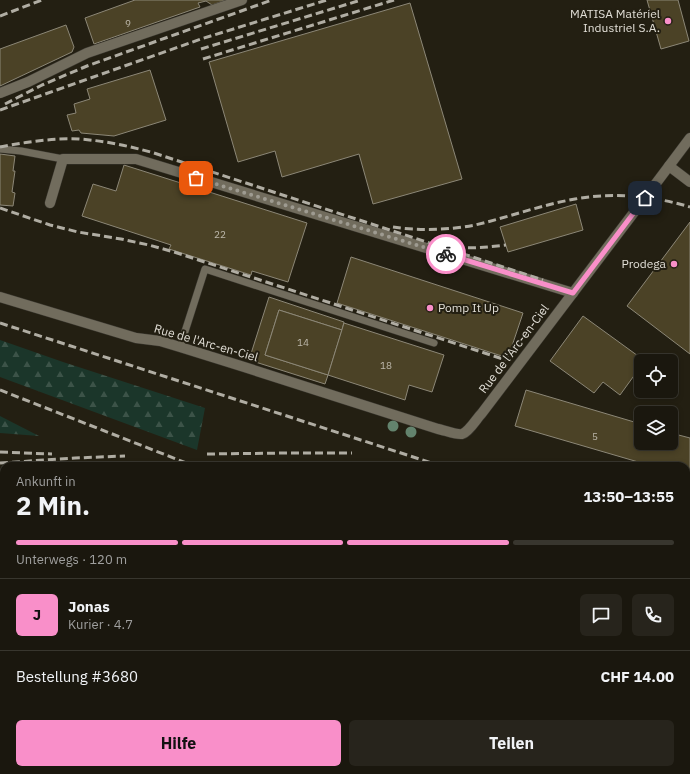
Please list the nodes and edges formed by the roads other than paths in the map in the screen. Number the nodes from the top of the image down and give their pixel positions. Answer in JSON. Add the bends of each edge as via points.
{"nodes":[{"id":1,"x":242,"y":0,"type":"edge"},
{"id":2,"x":0,"y":93,"type":"edge"},
{"id":3,"x":690,"y":138,"type":"edge"},
{"id":4,"x":0,"y":149,"type":"edge"},
{"id":5,"x":63,"y":159,"type":"junction"},
{"id":6,"x":669,"y":166,"type":"junction"},
{"id":7,"x":690,"y":182,"type":"edge"},
{"id":8,"x":50,"y":203,"type":"dead end"},
{"id":9,"x":573,"y":293,"type":"junction"},
{"id":10,"x":0,"y":297,"type":"edge"},
{"id":11,"x":434,"y":343,"type":"dead end"},
{"id":12,"x":180,"y":347,"type":"junction"}],
"edges":[{"from":1,"to":2,"type":"street","via":[[87,53]]},
{"from":3,"to":6,"type":"street"},
{"from":4,"to":5,"type":"lane"},
{"from":5,"to":8,"type":"street"},
{"from":5,"to":9,"type":"street","name":"Rue de l'Arc-en-Ciel","via":[[136,159]]},
{"from":6,"to":7,"type":"street"},
{"from":6,"to":9,"type":"street"},
{"from":9,"to":12,"type":"street","name":"Rue de l'Arc-en-Ciel","via":[[468,431],[462,434],[438,429]]},
{"from":10,"to":12,"type":"street","name":"Rue de l'Arc-en-Ciel","via":[[136,338]]},
{"from":11,"to":12,"type":"lane","via":[[205,269]]}]}
